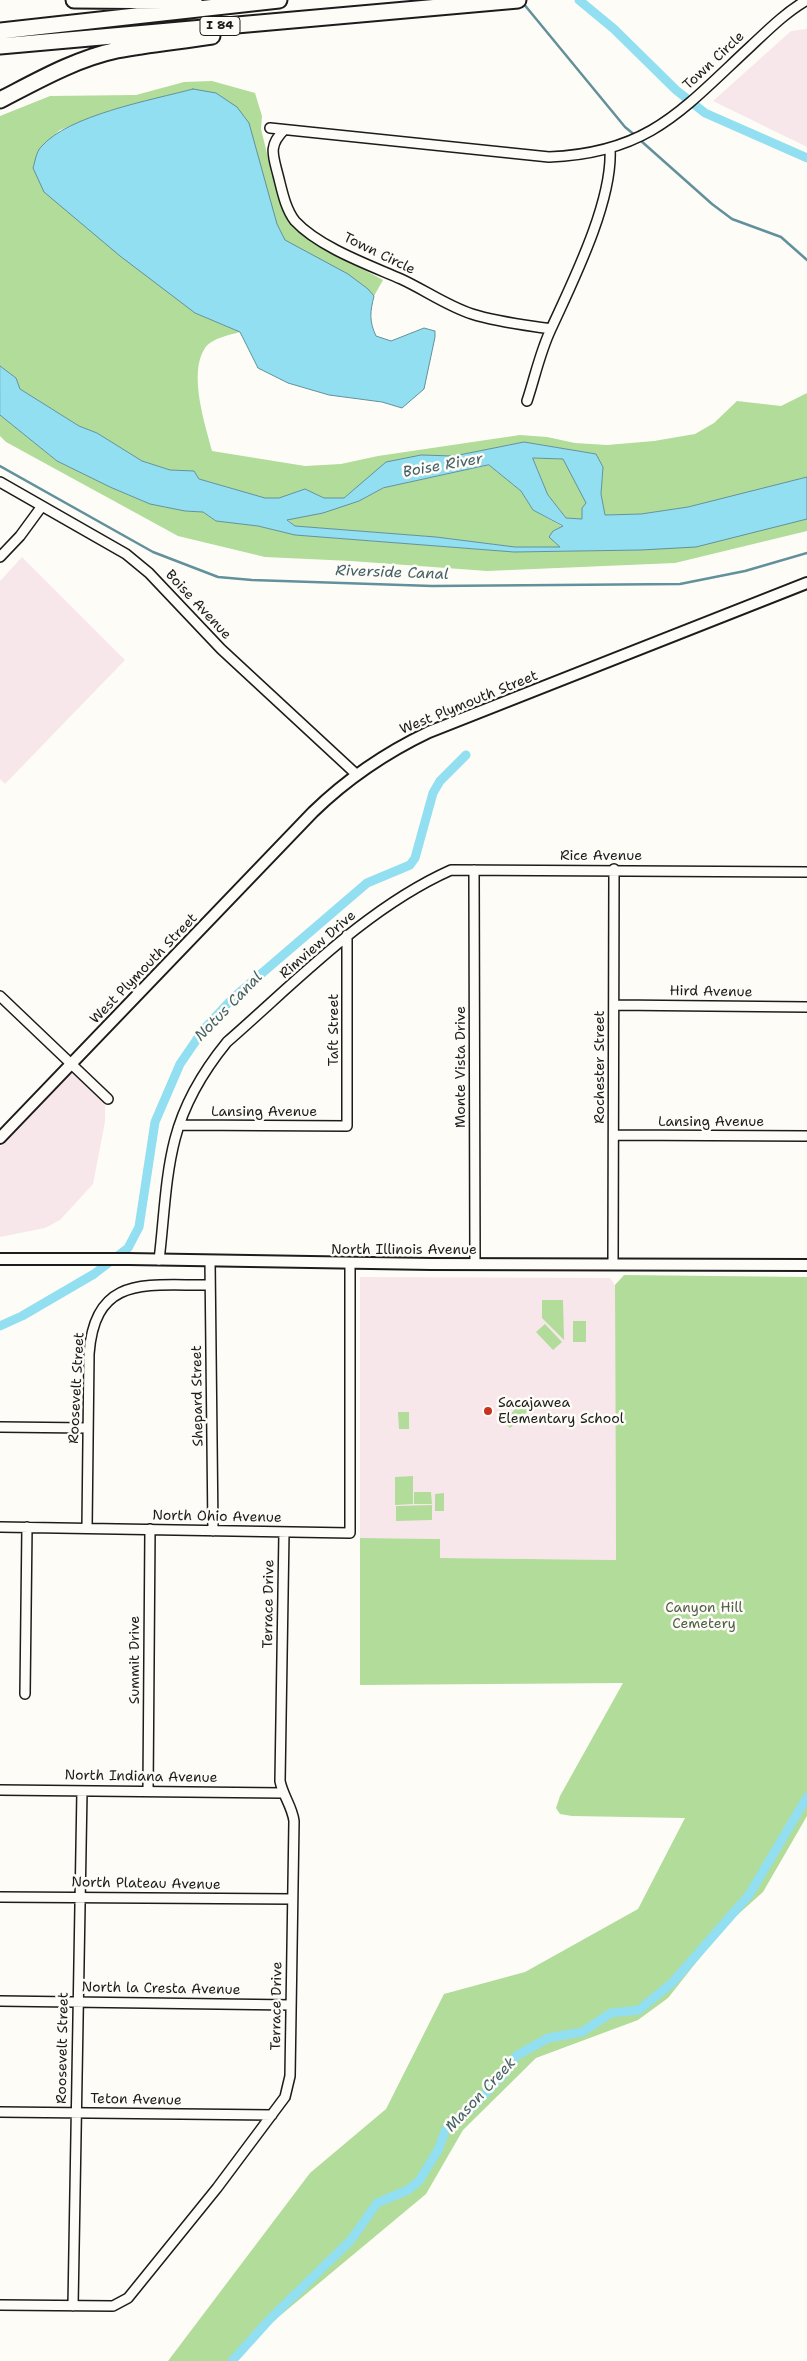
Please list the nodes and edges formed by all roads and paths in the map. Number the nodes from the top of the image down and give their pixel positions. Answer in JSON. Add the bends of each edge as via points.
{"nodes":[{"id":1,"x":74,"y":0,"type":"edge"},
{"id":2,"x":278,"y":0,"type":"edge"},
{"id":3,"x":518,"y":0,"type":"edge"},
{"id":4,"x":807,"y":0,"type":"edge"},
{"id":5,"x":339,"y":16,"type":"junction"},
{"id":6,"x":0,"y":31,"type":"edge"},
{"id":7,"x":0,"y":46,"type":"edge"},
{"id":8,"x":0,"y":100,"type":"edge"},
{"id":9,"x":270,"y":128,"type":"dead end"},
{"id":10,"x":284,"y":130,"type":"junction"},
{"id":11,"x":610,"y":149,"type":"junction"},
{"id":12,"x":550,"y":329,"type":"junction"},
{"id":13,"x":527,"y":401,"type":"dead end"},
{"id":14,"x":0,"y":482,"type":"edge"},
{"id":15,"x":42,"y":506,"type":"junction"},
{"id":16,"x":0,"y":557,"type":"edge"},
{"id":17,"x":807,"y":583,"type":"edge"},
{"id":18,"x":356,"y":774,"type":"junction"},
{"id":19,"x":614,"y":869,"type":"junction"},
{"id":20,"x":474,"y":870,"type":"junction"},
{"id":21,"x":807,"y":872,"type":"edge"},
{"id":22,"x":402,"y":898,"type":"joint"},
{"id":23,"x":347,"y":935,"type":"junction"},
{"id":24,"x":0,"y":996,"type":"edge"},
{"id":25,"x":614,"y":1005,"type":"junction"},
{"id":26,"x":807,"y":1007,"type":"edge"},
{"id":27,"x":72,"y":1064,"type":"junction"},
{"id":28,"x":108,"y":1099,"type":"dead end"},
{"id":29,"x":180,"y":1125,"type":"junction"},
{"id":30,"x":348,"y":1126,"type":"joint"},
{"id":31,"x":614,"y":1134,"type":"junction"},
{"id":32,"x":807,"y":1136,"type":"edge"},
{"id":33,"x":0,"y":1138,"type":"edge"},
{"id":34,"x":0,"y":1259,"type":"edge"},
{"id":35,"x":159,"y":1260,"type":"junction"},
{"id":36,"x":210,"y":1261,"type":"junction"},
{"id":37,"x":350,"y":1263,"type":"junction"},
{"id":38,"x":475,"y":1264,"type":"junction"},
{"id":39,"x":614,"y":1264,"type":"junction"},
{"id":40,"x":807,"y":1265,"type":"edge"},
{"id":41,"x":210,"y":1286,"type":"junction"},
{"id":42,"x":0,"y":1427,"type":"edge"},
{"id":43,"x":88,"y":1428,"type":"junction"},
{"id":44,"x":0,"y":1527,"type":"edge"},
{"id":45,"x":27,"y":1527,"type":"junction"},
{"id":46,"x":87,"y":1528,"type":"junction"},
{"id":47,"x":150,"y":1529,"type":"junction"},
{"id":48,"x":213,"y":1531,"type":"junction"},
{"id":49,"x":284,"y":1532,"type":"junction"},
{"id":50,"x":25,"y":1694,"type":"dead end"},
{"id":51,"x":0,"y":1790,"type":"edge"},
{"id":52,"x":82,"y":1791,"type":"junction"},
{"id":53,"x":148,"y":1791,"type":"junction"},
{"id":54,"x":282,"y":1793,"type":"junction"},
{"id":55,"x":0,"y":1897,"type":"edge"},
{"id":56,"x":79,"y":1897,"type":"junction"},
{"id":57,"x":292,"y":1899,"type":"junction"},
{"id":58,"x":0,"y":2001,"type":"edge"},
{"id":59,"x":78,"y":2002,"type":"junction"},
{"id":60,"x":291,"y":2005,"type":"junction"},
{"id":61,"x":0,"y":2112,"type":"edge"},
{"id":62,"x":76,"y":2113,"type":"junction"},
{"id":63,"x":272,"y":2115,"type":"junction"},
{"id":64,"x":0,"y":2305,"type":"edge"},
{"id":65,"x":73,"y":2306,"type":"junction"}],
"edges":[{"from":1,"to":2,"type":"highway"},
{"from":2,"to":6,"type":"highway","number":"I 84"},
{"from":3,"to":5,"type":"highway","number":"I 84"},
{"from":4,"to":11,"type":"street","name":"Town Circle","via":[[663,124]]},
{"from":5,"to":7,"type":"highway","number":"I 84"},
{"from":5,"to":8,"type":"highway","via":[[116,50],[59,69]]},
{"from":9,"to":10,"type":"street","name":"Town Circle"},
{"from":10,"to":11,"type":"street","name":"Town Circle","via":[[548,157]]},
{"from":10,"to":12,"type":"street","name":"Town Circle","via":[[272,147],[274,157],[287,206],[294,220],[306,231],[458,309]]},
{"from":11,"to":12,"type":"street","via":[[608,183],[594,227]]},
{"from":12,"to":13,"type":"street"},
{"from":14,"to":15,"type":"street","name":"Boise Avenue"},
{"from":15,"to":16,"type":"street"},
{"from":15,"to":18,"type":"street","name":"Boise Avenue","via":[[126,554],[149,573],[221,649]]},
{"from":17,"to":18,"type":"street","name":"West Plymouth Street","via":[[429,732]]},
{"from":18,"to":27,"type":"street","name":"West Plymouth Street","via":[[313,812]]},
{"from":19,"to":20,"type":"street","name":"Rice Avenue"},
{"from":19,"to":21,"type":"street","name":"Rice Avenue"},
{"from":19,"to":25,"type":"street","name":"Rochester Street"},
{"from":20,"to":22,"type":"street","name":"Rice Avenue","via":[[451,870],[430,879]]},
{"from":20,"to":38,"type":"street","name":"Monte Vista Drive"},
{"from":22,"to":23,"type":"street","name":"Rimview Drive"},
{"from":23,"to":29,"type":"street","name":"Rimview Drive","via":[[227,1042],[211,1061]]},
{"from":23,"to":30,"type":"street","name":"Taft Street"},
{"from":24,"to":27,"type":"street"},
{"from":25,"to":26,"type":"street","name":"Hird Avenue"},
{"from":25,"to":31,"type":"street","name":"Rochester Street"},
{"from":27,"to":28,"type":"street"},
{"from":27,"to":33,"type":"street","name":"West Plymouth Street"},
{"from":29,"to":30,"type":"street","name":"Lansing Avenue"},
{"from":29,"to":35,"type":"street","name":"Rimview Drive","via":[[169,1170]]},
{"from":31,"to":32,"type":"street","name":"Lansing Avenue"},
{"from":31,"to":39,"type":"street","name":"Rochester Street"},
{"from":34,"to":35,"type":"street","name":"North Illinois Avenue"},
{"from":35,"to":36,"type":"street","name":"North Illinois Avenue"},
{"from":36,"to":37,"type":"street","name":"North Illinois Avenue"},
{"from":36,"to":41,"type":"street","name":"Shepard Street"},
{"from":37,"to":38,"type":"street","name":"North Illinois Avenue"},
{"from":37,"to":49,"type":"street","name":"North Ohio Avenue","via":[[350,1533]]},
{"from":38,"to":39,"type":"street","name":"North Illinois Avenue"},
{"from":39,"to":40,"type":"street","name":"North Illinois Avenue"},
{"from":41,"to":43,"type":"street","name":"Roosevelt Street","via":[[138,1286],[112,1297],[101,1309],[91,1335]]},
{"from":41,"to":48,"type":"street","name":"Shepard Street"},
{"from":42,"to":43,"type":"street"},
{"from":43,"to":46,"type":"street","name":"Roosevelt Street"},
{"from":44,"to":45,"type":"street","name":"North Ohio Avenue"},
{"from":45,"to":46,"type":"street","name":"North Ohio Avenue"},
{"from":45,"to":50,"type":"street"},
{"from":46,"to":47,"type":"street","name":"North Ohio Avenue"},
{"from":47,"to":48,"type":"street","name":"North Ohio Avenue"},
{"from":47,"to":53,"type":"street","name":"Summit Drive"},
{"from":48,"to":49,"type":"street","name":"North Ohio Avenue"},
{"from":49,"to":54,"type":"street","name":"Terrace Drive"},
{"from":51,"to":52,"type":"street","name":"North Indiana Avenue"},
{"from":52,"to":53,"type":"street","name":"North Indiana Avenue"},
{"from":52,"to":56,"type":"street","name":"Roosevelt Street"},
{"from":53,"to":54,"type":"street","name":"North Indiana Avenue"},
{"from":54,"to":57,"type":"street","name":"Terrace Drive","via":[[294,1821]]},
{"from":55,"to":56,"type":"street","name":"North Plateau Avenue"},
{"from":56,"to":57,"type":"street","name":"North Plateau Avenue"},
{"from":56,"to":59,"type":"street","name":"Roosevelt Street"},
{"from":57,"to":60,"type":"street","name":"Terrace Drive"},
{"from":58,"to":59,"type":"street","name":"North la Cresta Avenue"},
{"from":59,"to":60,"type":"street","name":"North la Cresta Avenue"},
{"from":59,"to":62,"type":"street","name":"Roosevelt Street"},
{"from":60,"to":63,"type":"street","name":"Terrace Drive","via":[[290,2076],[285,2097]]},
{"from":61,"to":62,"type":"street","name":"Teton Avenue"},
{"from":62,"to":63,"type":"street","name":"Teton Avenue"},
{"from":62,"to":65,"type":"street","name":"Roosevelt Street"},
{"from":63,"to":65,"type":"street","name":"Terrace Drive","via":[[128,2298],[113,2306]]},
{"from":64,"to":65,"type":"street","name":"Terrace Drive"}]}
